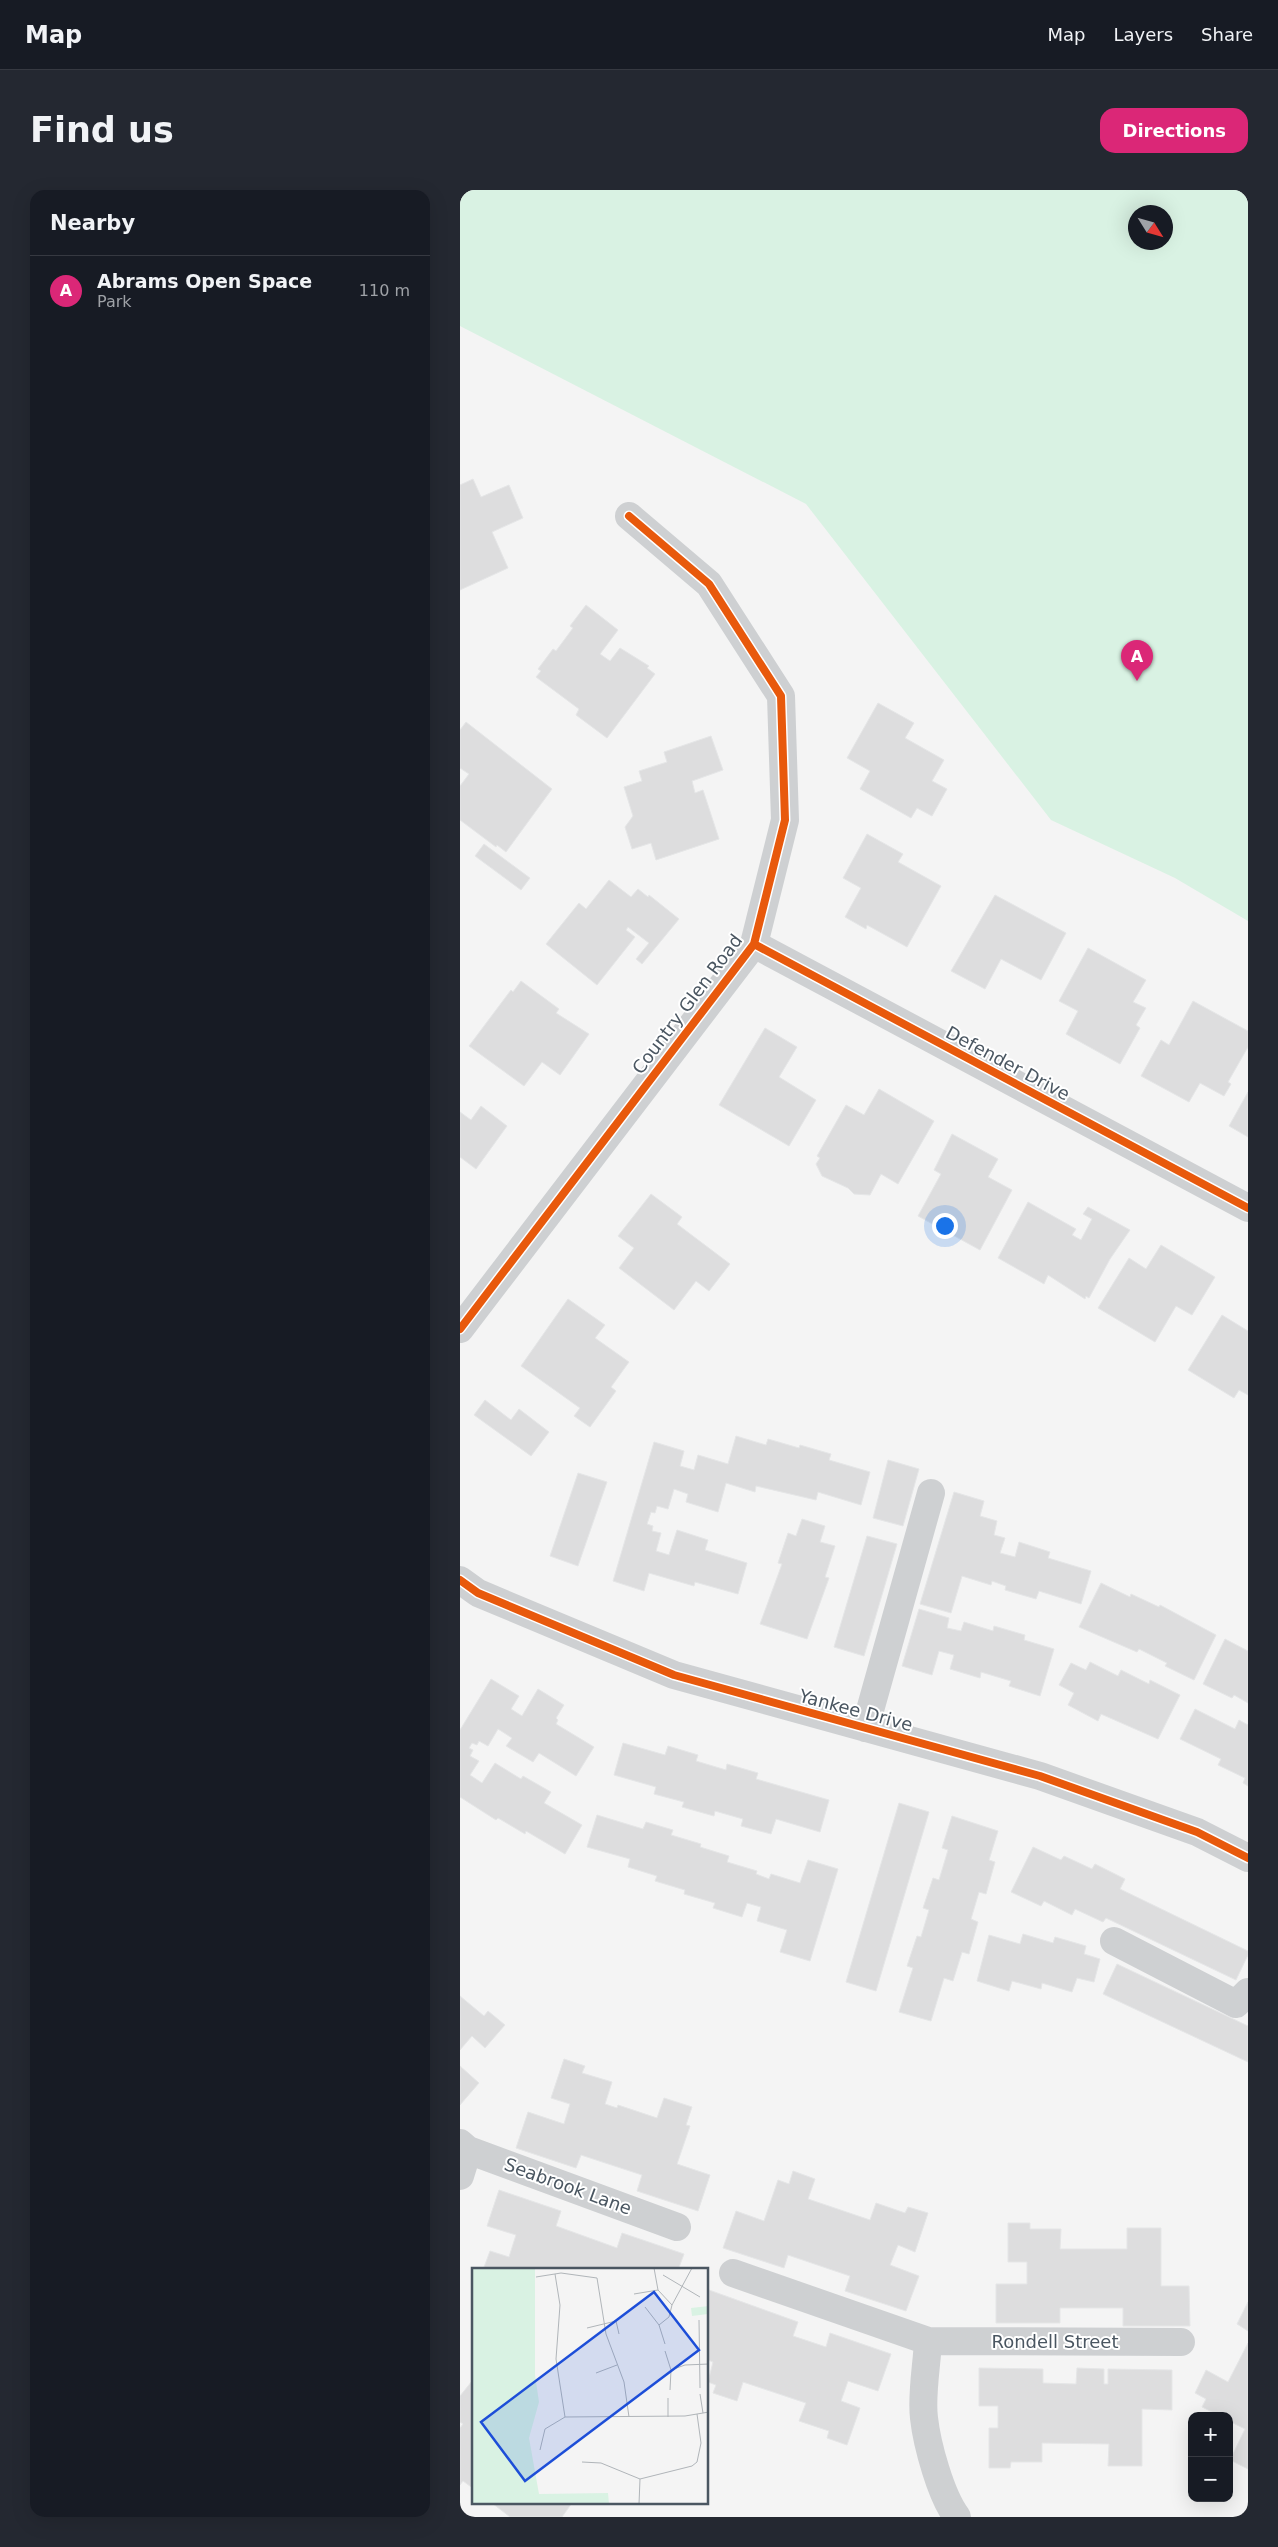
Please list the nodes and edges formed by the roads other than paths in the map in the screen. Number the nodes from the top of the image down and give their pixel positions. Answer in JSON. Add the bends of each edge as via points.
{"nodes":[{"id":1,"x":629,"y":516,"type":"dead end"},
{"id":2,"x":754,"y":944,"type":"junction"},
{"id":3,"x":1248,"y":1208,"type":"edge"},
{"id":4,"x":460,"y":1329,"type":"edge"},
{"id":5,"x":930,"y":1493,"type":"dead end"},
{"id":6,"x":460,"y":1580,"type":"edge"},
{"id":7,"x":865,"y":1728,"type":"junction"},
{"id":8,"x":1248,"y":1858,"type":"edge"},
{"id":9,"x":1114,"y":1941,"type":"dead end"},
{"id":10,"x":1244,"y":2002,"type":"edge"},
{"id":11,"x":464,"y":2147,"type":"edge"},
{"id":12,"x":460,"y":2176,"type":"edge"},
{"id":13,"x":677,"y":2227,"type":"dead end"},
{"id":14,"x":733,"y":2273,"type":"dead end"},
{"id":15,"x":928,"y":2341,"type":"junction"},
{"id":16,"x":1181,"y":2342,"type":"dead end"},
{"id":17,"x":957,"y":2517,"type":"edge"}],
"edges":[{"from":1,"to":2,"type":"street","name":"Country Glen Road","via":[[709,584],[781,696],[785,820]]},
{"from":2,"to":3,"type":"street","name":"Defender Drive"},
{"from":2,"to":4,"type":"street","name":"Country Glen Road"},
{"from":5,"to":7,"type":"street"},
{"from":6,"to":7,"type":"street","name":"Yankee Drive","via":[[478,1593],[674,1675]]},
{"from":7,"to":8,"type":"street","name":"Yankee Drive","via":[[1040,1776],[1197,1832]]},
{"from":9,"to":10,"type":"street"},
{"from":11,"to":12,"type":"street"},
{"from":11,"to":13,"type":"street","name":"Seabrook Lane"},
{"from":14,"to":15,"type":"street","name":"Rondell Street"},
{"from":15,"to":16,"type":"street","name":"Rondell Street"},
{"from":15,"to":17,"type":"street","via":[[924,2418],[940,2481]]}]}
